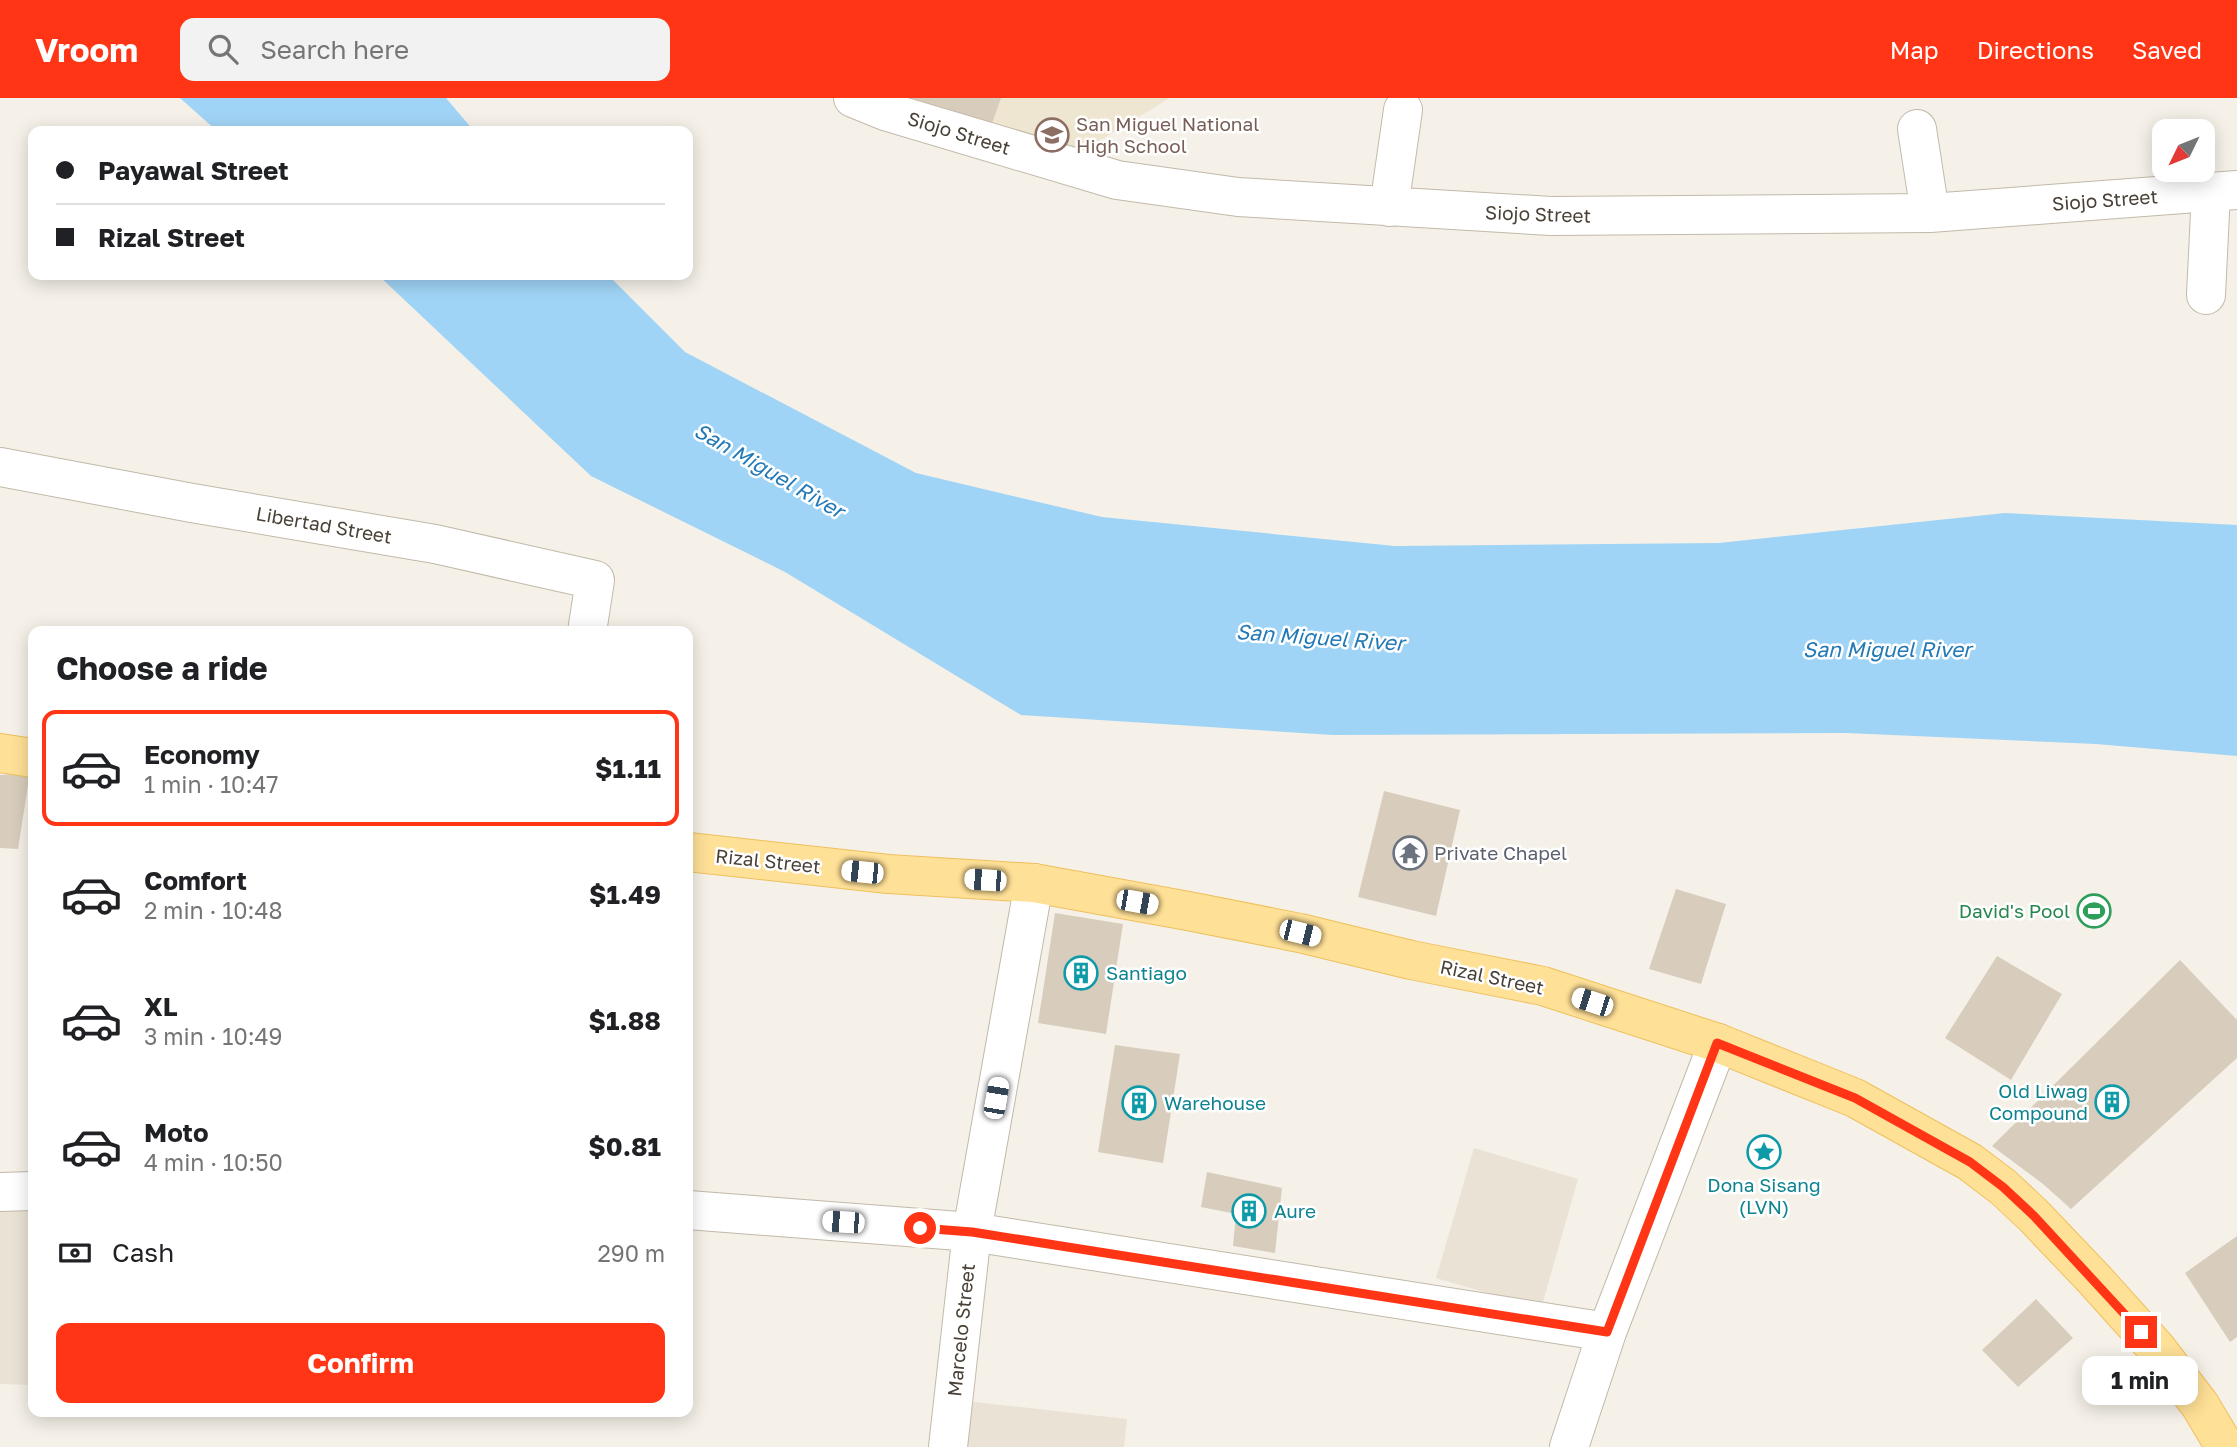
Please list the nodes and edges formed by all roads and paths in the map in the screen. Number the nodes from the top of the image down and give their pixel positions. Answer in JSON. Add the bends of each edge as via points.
{"nodes":[{"id":1,"x":853,"y":98,"type":"edge"},
{"id":2,"x":1403,"y":110,"type":"dead end"},
{"id":3,"x":1917,"y":129,"type":"dead end"},
{"id":4,"x":2224,"y":191,"type":"edge"},
{"id":5,"x":1388,"y":206,"type":"junction"},
{"id":6,"x":1930,"y":214,"type":"junction"},
{"id":7,"x":2206,"y":295,"type":"dead end"},
{"id":8,"x":0,"y":467,"type":"edge"},
{"id":9,"x":588,"y":626,"type":"edge"},
{"id":10,"x":0,"y":753,"type":"edge"},
{"id":11,"x":28,"y":757,"type":"edge"},
{"id":12,"x":693,"y":853,"type":"edge"},
{"id":13,"x":1034,"y":883,"type":"junction"},
{"id":14,"x":1717,"y":1043,"type":"junction"},
{"id":15,"x":28,"y":1191,"type":"edge"},
{"id":16,"x":0,"y":1192,"type":"edge"},
{"id":17,"x":693,"y":1210,"type":"edge"},
{"id":18,"x":972,"y":1232,"type":"junction"},
{"id":19,"x":1607,"y":1332,"type":"junction"},
{"id":20,"x":948,"y":1447,"type":"edge"},
{"id":21,"x":1569,"y":1447,"type":"edge"},
{"id":22,"x":2225,"y":1447,"type":"edge"}],
"edges":[{"from":1,"to":5,"type":"street","name":"Siojo Street","via":[[1117,180],[1238,197]]},
{"from":2,"to":5,"type":"street"},
{"from":3,"to":6,"type":"street"},
{"from":4,"to":6,"type":"street","name":"Siojo Street"},
{"from":4,"to":7,"type":"street"},
{"from":5,"to":6,"type":"street","name":"Siojo Street","via":[[1551,216]]},
{"from":8,"to":9,"type":"street","name":"Libertad Street","via":[[435,544],[595,580]]},
{"from":10,"to":11,"type":"main road"},
{"from":12,"to":13,"type":"main road","name":"Rizal Street","via":[[888,874]]},
{"from":13,"to":14,"type":"main road","name":"Rizal Street","via":[[1300,933],[1543,986]]},
{"from":13,"to":18,"type":"street","name":"Marcelo Street"},
{"from":14,"to":19,"type":"street"},
{"from":14,"to":22,"type":"main road","name":"Rizal Street","via":[[1855,1098],[1970,1162],[2003,1187],[2157,1349]]},
{"from":15,"to":16,"type":"street"},
{"from":17,"to":18,"type":"street"},
{"from":18,"to":19,"type":"street"},
{"from":18,"to":20,"type":"street","name":"Marcelo Street"},
{"from":19,"to":21,"type":"street"}]}
